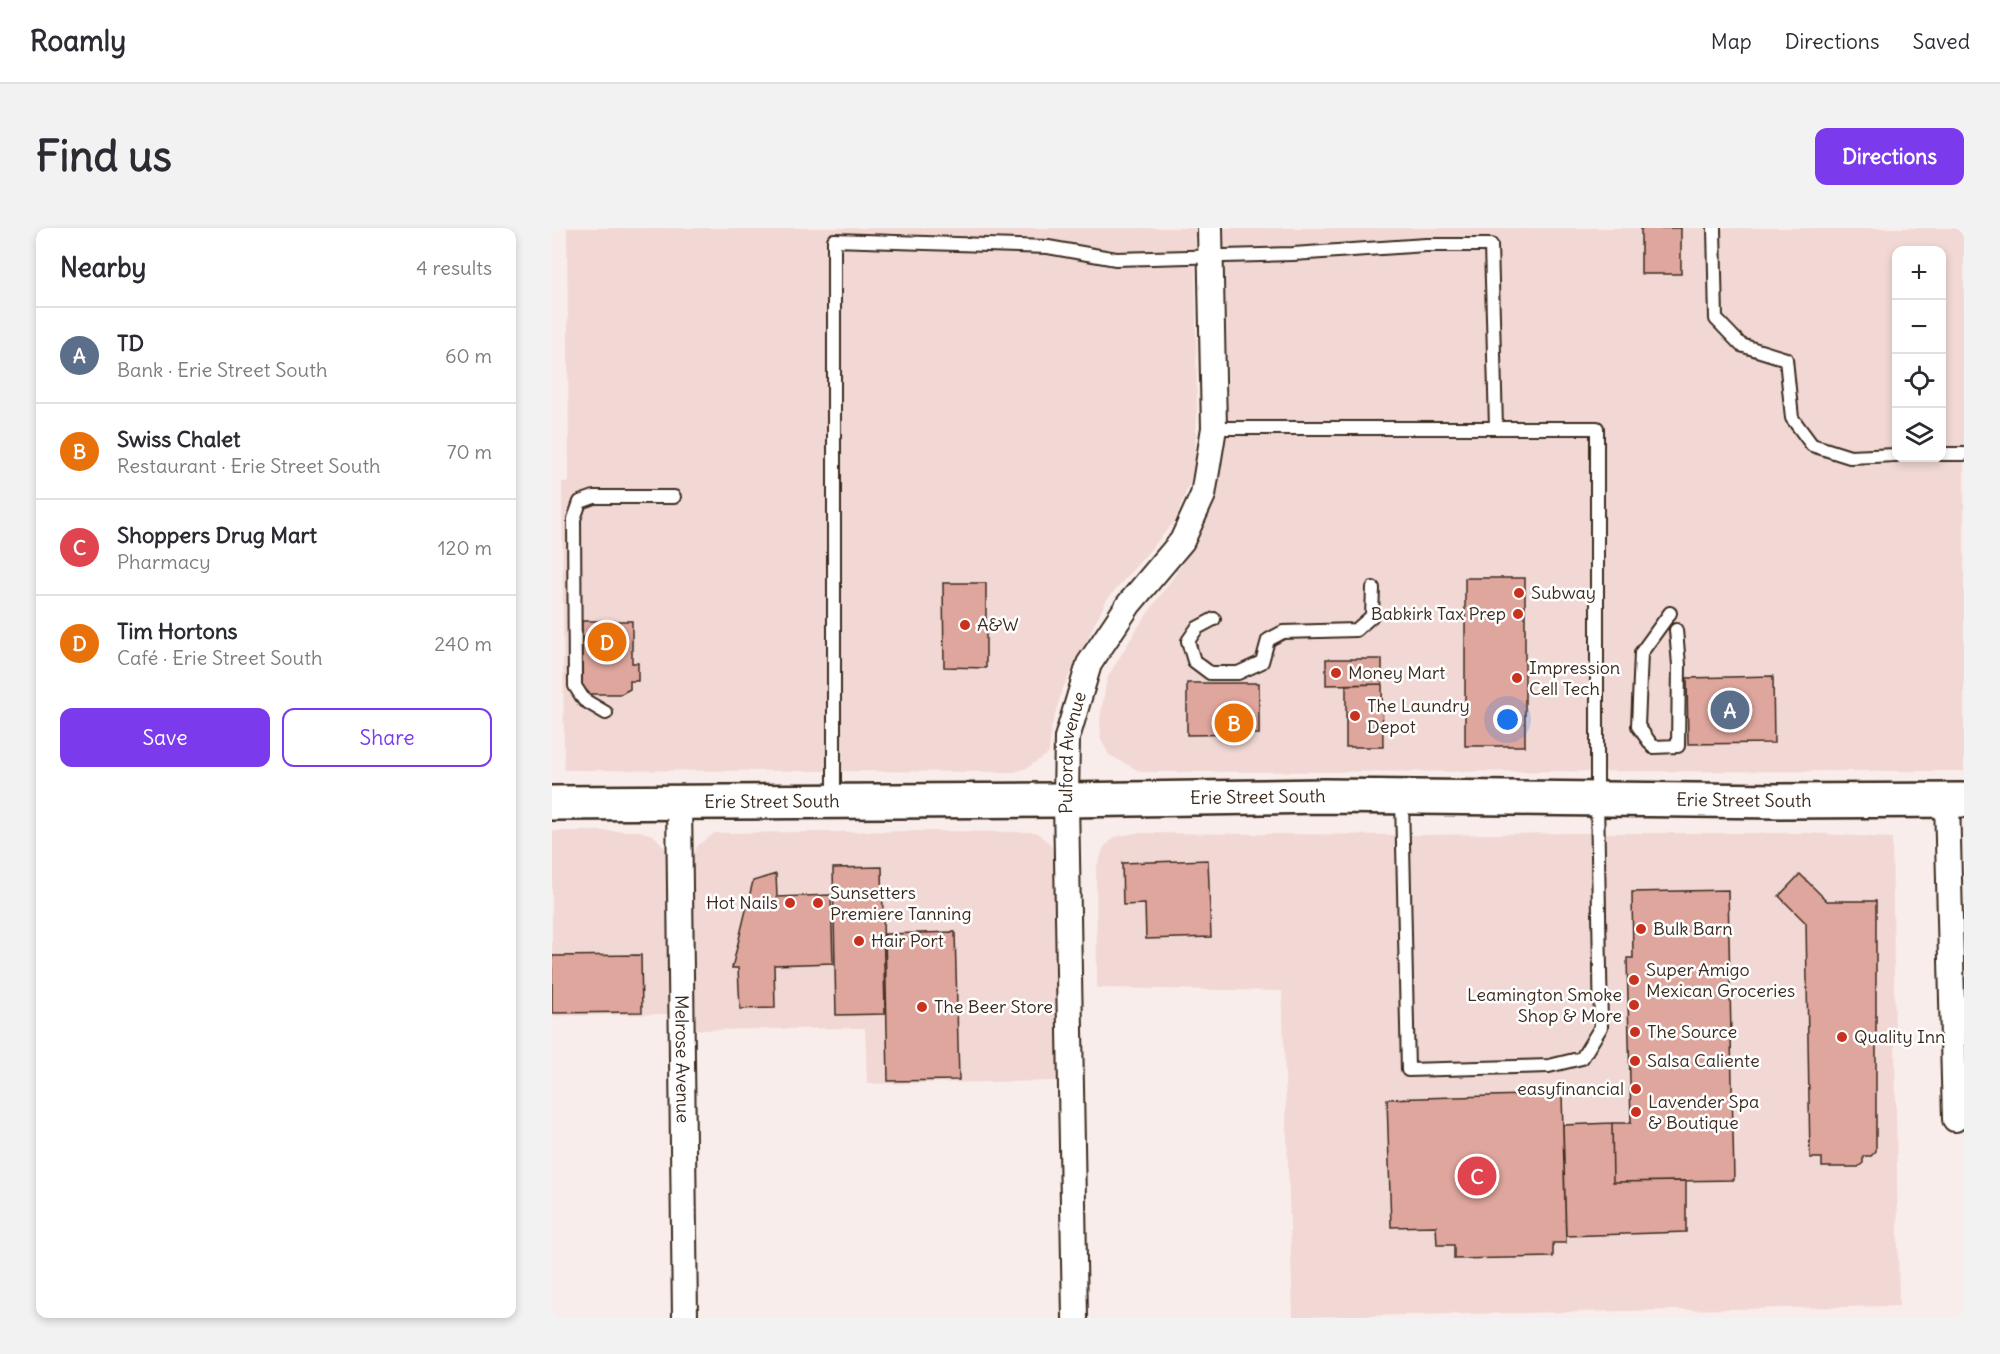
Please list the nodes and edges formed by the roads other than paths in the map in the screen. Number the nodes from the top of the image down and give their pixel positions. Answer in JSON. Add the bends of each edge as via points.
{"nodes":[{"id":1,"x":1210,"y":228,"type":"edge"},
{"id":2,"x":1714,"y":228,"type":"edge"},
{"id":3,"x":1210,"y":257,"type":"junction"},
{"id":4,"x":1496,"y":427,"type":"junction"},
{"id":5,"x":1214,"y":428,"type":"junction"},
{"id":6,"x":1946,"y":454,"type":"edge"},
{"id":7,"x":1964,"y":454,"type":"edge"},
{"id":8,"x":1892,"y":455,"type":"edge"},
{"id":9,"x":674,"y":497,"type":"dead end"},
{"id":10,"x":1373,"y":588,"type":"dead end"},
{"id":11,"x":1670,"y":613,"type":"dead end"},
{"id":12,"x":1214,"y":619,"type":"dead end"},
{"id":13,"x":1676,"y":630,"type":"dead end"},
{"id":14,"x":606,"y":713,"type":"dead end"},
{"id":15,"x":1402,"y":797,"type":"junction"},
{"id":16,"x":1597,"y":798,"type":"junction"},
{"id":17,"x":1066,"y":800,"type":"junction"},
{"id":18,"x":1956,"y":800,"type":"edge"},
{"id":19,"x":679,"y":801,"type":"junction"},
{"id":20,"x":834,"y":801,"type":"junction"},
{"id":21,"x":552,"y":803,"type":"edge"},
{"id":22,"x":1955,"y":1119,"type":"dead end"},
{"id":23,"x":685,"y":1318,"type":"edge"},
{"id":24,"x":1075,"y":1318,"type":"edge"}],
"edges":[{"from":1,"to":3,"type":"street","name":"Pulford Avenue"},
{"from":2,"to":8,"type":"lane","via":[[1716,319],[1741,345],[1786,359],[1792,418],[1812,445],[1851,457]]},
{"from":3,"to":4,"type":"lane","via":[[1491,245]]},
{"from":3,"to":5,"type":"street","name":"Pulford Avenue"},
{"from":3,"to":20,"type":"lane","via":[[1116,259],[1048,247],[834,240]]},
{"from":4,"to":5,"type":"lane"},
{"from":4,"to":16,"type":"lane","via":[[1597,428]]},
{"from":5,"to":17,"type":"street","name":"Pulford Avenue","via":[[1203,495],[1182,541],[1129,604],[1089,664],[1066,738]]},
{"from":6,"to":7,"type":"lane"},
{"from":9,"to":14,"type":"lane","via":[[594,497],[580,502],[574,519],[574,686],[584,700]]},
{"from":10,"to":12,"type":"lane","via":[[1372,616],[1356,630],[1283,632],[1268,640],[1262,662],[1238,673],[1210,673],[1194,661],[1188,640],[1197,628]]},
{"from":11,"to":13,"type":"lane","via":[[1641,653],[1638,726],[1653,747],[1678,746]]},
{"from":15,"to":16,"type":"main road","name":"Erie Street South"},
{"from":15,"to":16,"type":"lane","via":[[1408,1070],[1549,1066],[1582,1058],[1601,1027]]},
{"from":15,"to":17,"type":"main road","name":"Erie Street South"},
{"from":16,"to":18,"type":"main road","name":"Erie Street South"},
{"from":17,"to":20,"type":"main road","name":"Erie Street South"},
{"from":17,"to":24,"type":"street","name":"Pulford Avenue"},
{"from":18,"to":22,"type":"street"},
{"from":19,"to":20,"type":"main road","name":"Erie Street South"},
{"from":19,"to":21,"type":"main road","name":"Erie Street South"},
{"from":19,"to":23,"type":"street","name":"Melrose Avenue"}]}
